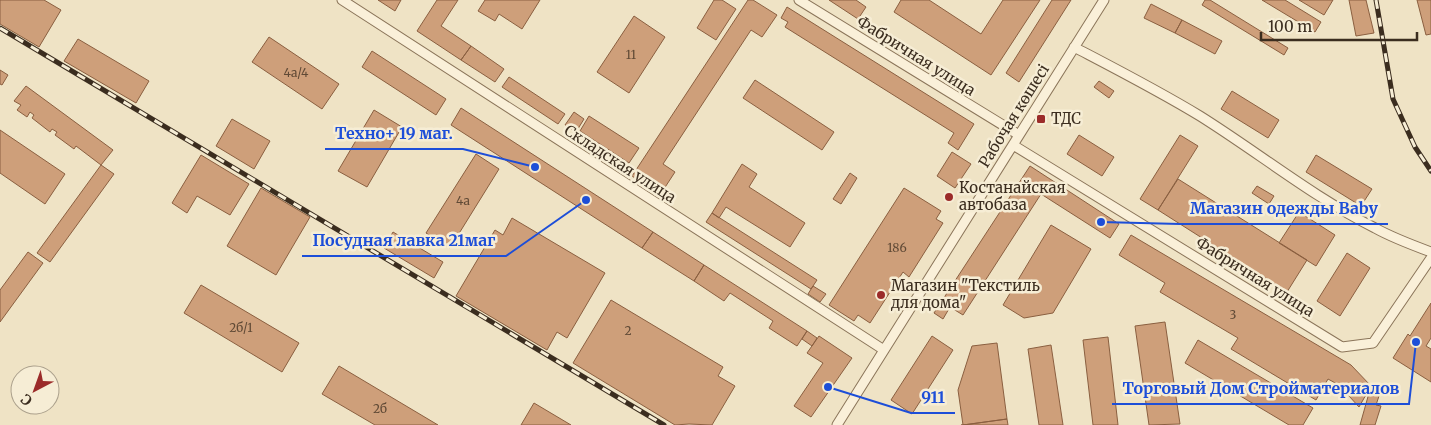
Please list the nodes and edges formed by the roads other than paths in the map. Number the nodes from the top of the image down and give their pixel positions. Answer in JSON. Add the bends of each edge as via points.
{"nodes":[{"id":1,"x":342,"y":0,"type":"edge"},
{"id":2,"x":799,"y":0,"type":"edge"},
{"id":3,"x":1104,"y":0,"type":"edge"},
{"id":4,"x":1074,"y":47,"type":"junction"},
{"id":5,"x":1019,"y":135,"type":"junction"},
{"id":6,"x":1013,"y":145,"type":"junction"},
{"id":7,"x":1431,"y":252,"type":"edge"},
{"id":8,"x":1431,"y":258,"type":"edge"},
{"id":9,"x":884,"y":350,"type":"junction"},
{"id":10,"x":837,"y":425,"type":"edge"}],
"edges":[{"from":1,"to":9,"type":"street","name":"Складская улица"},
{"from":2,"to":5,"type":"street","name":"Фабричная улица"},
{"from":3,"to":4,"type":"street","name":"Рабочая көшесі"},
{"from":4,"to":5,"type":"street","name":"Рабочая көшесі"},
{"from":4,"to":7,"type":"street","via":[[1170,98],[1354,217],[1394,238]]},
{"from":5,"to":6,"type":"street","name":"Рабочая көшесі"},
{"from":6,"to":8,"type":"street","name":"Фабричная улица","via":[[1342,347],[1373,343]]},
{"from":6,"to":9,"type":"street","name":"Рабочая көшесі"},
{"from":9,"to":10,"type":"street","name":"Рабочая көшесі"}]}
